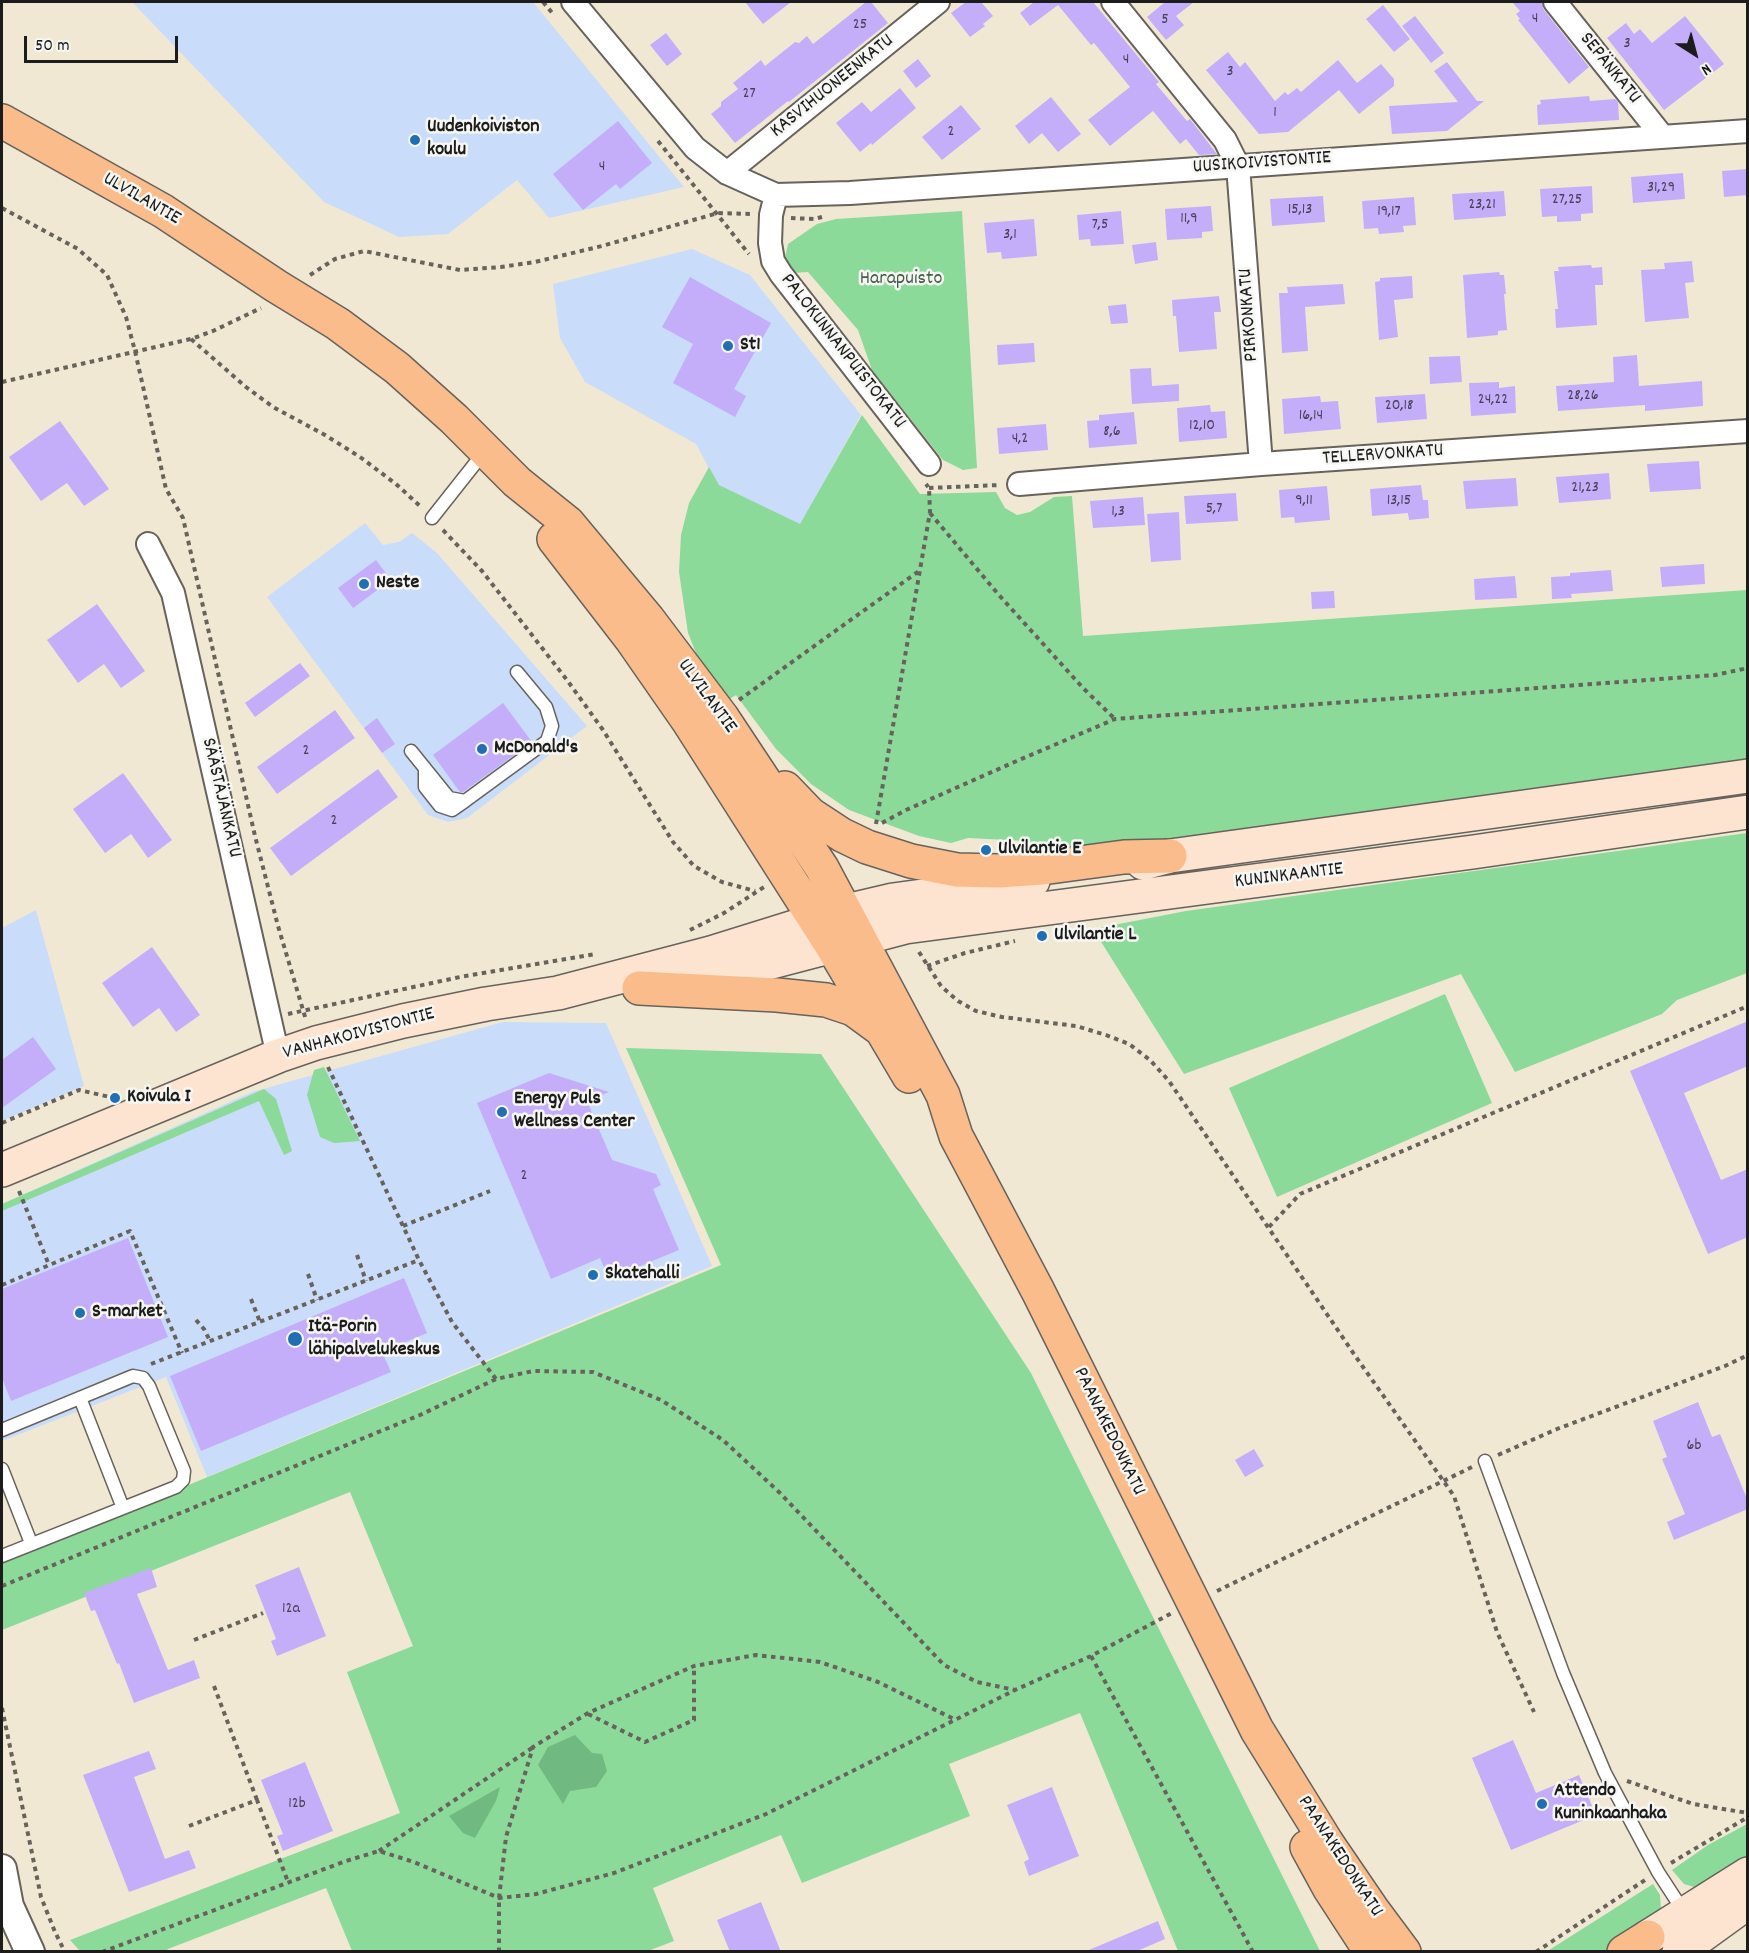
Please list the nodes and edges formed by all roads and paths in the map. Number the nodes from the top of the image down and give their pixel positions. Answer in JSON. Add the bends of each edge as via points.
{"nodes":[{"id":1,"x":543,"y":2,"type":"edge"},
{"id":2,"x":573,"y":2,"type":"edge"},
{"id":3,"x":938,"y":2,"type":"edge"},
{"id":4,"x":1113,"y":2,"type":"edge"},
{"id":5,"x":1555,"y":2,"type":"edge"},
{"id":6,"x":558,"y":20,"type":"dead end"},
{"id":7,"x":2,"y":121,"type":"edge"},
{"id":8,"x":1748,"y":131,"type":"edge"},
{"id":9,"x":1664,"y":137,"type":"junction"},
{"id":10,"x":657,"y":140,"type":"dead end"},
{"id":11,"x":2,"y":147,"type":"edge"},
{"id":12,"x":1238,"y":166,"type":"junction"},
{"id":13,"x":727,"y":173,"type":"junction"},
{"id":14,"x":776,"y":195,"type":"junction"},
{"id":15,"x":753,"y":259,"type":"dead end"},
{"id":16,"x":269,"y":297,"type":"junction"},
{"id":17,"x":191,"y":339,"type":"junction"},
{"id":18,"x":2,"y":382,"type":"edge"},
{"id":19,"x":1748,"y":431,"type":"edge"},
{"id":20,"x":486,"y":450,"type":"junction"},
{"id":21,"x":1261,"y":464,"type":"junction"},
{"id":22,"x":926,"y":471,"type":"joint"},
{"id":23,"x":517,"y":482,"type":"junction"},
{"id":24,"x":1019,"y":484,"type":"joint"},
{"id":25,"x":929,"y":488,"type":"junction"},
{"id":26,"x":930,"y":513,"type":"junction"},
{"id":27,"x":432,"y":518,"type":"junction"},
{"id":28,"x":148,"y":544,"type":"dead end"},
{"id":29,"x":919,"y":571,"type":"junction"},
{"id":30,"x":1748,"y":668,"type":"edge"},
{"id":31,"x":517,"y":672,"type":"dead end"},
{"id":32,"x":733,"y":713,"type":"junction"},
{"id":33,"x":1115,"y":719,"type":"junction"},
{"id":34,"x":411,"y":751,"type":"dead end"},
{"id":35,"x":1748,"y":776,"type":"edge"},
{"id":36,"x":1748,"y":812,"type":"edge"},
{"id":37,"x":866,"y":823,"type":"dead end"},
{"id":38,"x":875,"y":827,"type":"junction"},
{"id":39,"x":885,"y":830,"type":"dead end"},
{"id":40,"x":1170,"y":856,"type":"junction"},
{"id":41,"x":756,"y":891,"type":"dead end"},
{"id":42,"x":905,"y":927,"type":"junction"},
{"id":43,"x":838,"y":928,"type":"junction"},
{"id":44,"x":1021,"y":940,"type":"dead end"},
{"id":45,"x":927,"y":966,"type":"junction"},
{"id":46,"x":639,"y":988,"type":"junction"},
{"id":47,"x":558,"y":993,"type":"junction"},
{"id":48,"x":1748,"y":1006,"type":"edge"},
{"id":49,"x":881,"y":1030,"type":"junction"},
{"id":50,"x":278,"y":1056,"type":"junction"},
{"id":51,"x":956,"y":1136,"type":"junction"},
{"id":52,"x":367,"y":1147,"type":"dead end"},
{"id":53,"x":10,"y":1180,"type":"edge"},
{"id":54,"x":490,"y":1191,"type":"dead end"},
{"id":55,"x":403,"y":1226,"type":"junction"},
{"id":56,"x":1269,"y":1227,"type":"junction"},
{"id":57,"x":357,"y":1255,"type":"dead end"},
{"id":58,"x":419,"y":1260,"type":"junction"},
{"id":59,"x":49,"y":1265,"type":"junction"},
{"id":60,"x":308,"y":1274,"type":"dead end"},
{"id":61,"x":366,"y":1281,"type":"junction"},
{"id":62,"x":2,"y":1285,"type":"edge"},
{"id":63,"x":251,"y":1299,"type":"dead end"},
{"id":64,"x":317,"y":1300,"type":"junction"},
{"id":65,"x":196,"y":1320,"type":"dead end"},
{"id":66,"x":260,"y":1322,"type":"junction"},
{"id":67,"x":210,"y":1341,"type":"junction"},
{"id":68,"x":182,"y":1353,"type":"junction"},
{"id":69,"x":150,"y":1365,"type":"dead end"},
{"id":70,"x":496,"y":1379,"type":"junction"},
{"id":71,"x":80,"y":1398,"type":"junction"},
{"id":72,"x":2,"y":1430,"type":"edge"},
{"id":73,"x":1485,"y":1461,"type":"dead end"},
{"id":74,"x":2,"y":1469,"type":"edge"},
{"id":75,"x":123,"y":1508,"type":"junction"},
{"id":76,"x":31,"y":1544,"type":"junction"},
{"id":77,"x":2,"y":1556,"type":"edge"},
{"id":78,"x":2,"y":1586,"type":"edge"},
{"id":79,"x":1178,"y":1610,"type":"dead end"},
{"id":80,"x":263,"y":1613,"type":"dead end"},
{"id":81,"x":194,"y":1640,"type":"dead end"},
{"id":82,"x":1091,"y":1656,"type":"junction"},
{"id":83,"x":694,"y":1666,"type":"junction"},
{"id":84,"x":214,"y":1686,"type":"dead end"},
{"id":85,"x":1015,"y":1690,"type":"junction"},
{"id":86,"x":2,"y":1708,"type":"edge"},
{"id":87,"x":1534,"y":1712,"type":"dead end"},
{"id":88,"x":588,"y":1713,"type":"junction"},
{"id":89,"x":956,"y":1720,"type":"junction"},
{"id":90,"x":1257,"y":1730,"type":"junction"},
{"id":91,"x":533,"y":1747,"type":"junction"},
{"id":92,"x":1605,"y":1773,"type":"junction"},
{"id":93,"x":257,"y":1800,"type":"junction"},
{"id":94,"x":1748,"y":1815,"type":"edge"},
{"id":95,"x":189,"y":1826,"type":"dead end"},
{"id":96,"x":379,"y":1851,"type":"junction"},
{"id":97,"x":2,"y":1869,"type":"edge"},
{"id":98,"x":1658,"y":1872,"type":"junction"},
{"id":99,"x":1748,"y":1874,"type":"edge"},
{"id":100,"x":288,"y":1882,"type":"junction"},
{"id":101,"x":499,"y":1898,"type":"junction"},
{"id":102,"x":1748,"y":1902,"type":"edge"},
{"id":103,"x":1372,"y":1909,"type":"junction"},
{"id":104,"x":1685,"y":1913,"type":"junction"},
{"id":105,"x":1635,"y":1947,"type":"edge"},
{"id":106,"x":30,"y":1952,"type":"edge"},
{"id":107,"x":65,"y":1952,"type":"edge"},
{"id":108,"x":102,"y":1952,"type":"edge"},
{"id":109,"x":499,"y":1952,"type":"edge"},
{"id":110,"x":1253,"y":1952,"type":"edge"},
{"id":111,"x":1371,"y":1952,"type":"edge"},
{"id":112,"x":1404,"y":1952,"type":"edge"},
{"id":113,"x":1420,"y":1952,"type":"edge"},
{"id":114,"x":1536,"y":1952,"type":"edge"},
{"id":115,"x":1678,"y":1952,"type":"edge"}],
"edges":[{"from":1,"to":6,"type":"path"},
{"from":2,"to":13,"type":"street","via":[[687,140]]},
{"from":3,"to":13,"type":"street","name":"KASVIHUONEENKATU"},
{"from":4,"to":12,"type":"street","via":[[1225,140]]},
{"from":5,"to":9,"type":"street","name":"SEPÄNKATU"},
{"from":7,"to":16,"type":"main road","name":"ULVILANTIE","via":[[163,211]]},
{"from":8,"to":9,"type":"street","name":"UUSIKOIVISTONTIE"},
{"from":9,"to":12,"type":"street","name":"UUSIKOIVISTONTIE"},
{"from":10,"to":15,"type":"path"},
{"from":11,"to":16,"type":"main road","name":"ULVILANTIE","via":[[153,227]]},
{"from":12,"to":14,"type":"street","name":"UUSIKOIVISTONTIE"},
{"from":12,"to":21,"type":"street","name":"PIRKONKATU"},
{"from":13,"to":14,"type":"street"},
{"from":14,"to":22,"type":"street","name":"PALOKUNNANPUISTOKATU","via":[[770,234],[773,261]]},
{"from":16,"to":17,"type":"path","via":[[213,331]]},
{"from":16,"to":20,"type":"main road","name":"ULVILANTIE","via":[[338,324],[397,368]]},
{"from":17,"to":18,"type":"path"},
{"from":17,"to":27,"type":"path","via":[[273,407],[360,457]]},
{"from":19,"to":21,"type":"street","name":"TELLERVONKATU"},
{"from":20,"to":23,"type":"main road","name":"ULVILANTIE"},
{"from":20,"to":27,"type":"lane"},
{"from":21,"to":24,"type":"street","name":"TELLERVONKATU"},
{"from":22,"to":25,"type":"path"},
{"from":23,"to":32,"type":"main road","name":"ULVILANTIE","via":[[568,523]]},
{"from":23,"to":43,"type":"main road","name":"ULVILANTIE","via":[[550,535],[632,640]]},
{"from":24,"to":25,"type":"path"},
{"from":25,"to":26,"type":"path"},
{"from":26,"to":29,"type":"path"},
{"from":26,"to":33,"type":"path","via":[[1006,603]]},
{"from":27,"to":41,"type":"path","via":[[483,571],[567,680],[680,850],[694,866],[722,882]]},
{"from":28,"to":50,"type":"street","name":"SÄÄSTÄJÄNKATU","via":[[173,593]]},
{"from":29,"to":32,"type":"path","via":[[737,701]]},
{"from":29,"to":38,"type":"path"},
{"from":30,"to":33,"type":"path","via":[[1715,675]]},
{"from":31,"to":34,"type":"lane","via":[[546,707],[552,726],[547,741],[465,801],[449,798]]},
{"from":32,"to":40,"type":"main road","via":[[785,789],[810,814],[867,847],[957,870],[998,871],[1124,857]]},
{"from":32,"to":43,"type":"main road","name":"ULVILANTIE","via":[[822,868]]},
{"from":33,"to":38,"type":"path"},
{"from":35,"to":40,"type":"main road","name":"KUNINKAANTIE"},
{"from":36,"to":42,"type":"main road","name":"KUNINKAANTIE"},
{"from":37,"to":38,"type":"path"},
{"from":38,"to":39,"type":"path"},
{"from":40,"to":43,"type":"main road","name":"KUNINKAANTIE","via":[[1112,870],[893,900]]},
{"from":42,"to":43,"type":"main road","name":"KUNINKAANTIE"},
{"from":42,"to":45,"type":"path"},
{"from":43,"to":46,"type":"main road","name":"VANHAKOIVISTONTIE","via":[[756,966]]},
{"from":43,"to":47,"type":"main road","name":"VANHAKOIVISTONTIE","via":[[711,953]]},
{"from":43,"to":49,"type":"main road","name":"PAANAKEDONKATU"},
{"from":43,"to":51,"type":"main road","name":"PAANAKEDONKATU","via":[[943,1095]]},
{"from":44,"to":45,"type":"path"},
{"from":45,"to":56,"type":"path","via":[[941,986],[976,1011],[1076,1026],[1130,1044],[1169,1081]]},
{"from":46,"to":47,"type":"main road","name":"VANHAKOIVISTONTIE"},
{"from":46,"to":49,"type":"main road","via":[[826,1000],[853,1009]]},
{"from":47,"to":50,"type":"main road","name":"VANHAKOIVISTONTIE","via":[[403,1021]]},
{"from":48,"to":56,"type":"path","via":[[1300,1194]]},
{"from":49,"to":51,"type":"main road","name":"PAANAKEDONKATU","via":[[926,1103]]},
{"from":50,"to":53,"type":"main road","name":"VANHAKOIVISTONTIE"},
{"from":51,"to":90,"type":"main road","name":"PAANAKEDONKATU","via":[[1038,1291]]},
{"from":52,"to":55,"type":"path"},
{"from":53,"to":59,"type":"path"},
{"from":54,"to":55,"type":"path"},
{"from":55,"to":58,"type":"path"},
{"from":56,"to":87,"type":"path","via":[[1454,1496],[1497,1632]]},
{"from":57,"to":61,"type":"path"},
{"from":58,"to":61,"type":"path"},
{"from":58,"to":70,"type":"path","via":[[452,1322]]},
{"from":59,"to":62,"type":"path"},
{"from":59,"to":68,"type":"path","via":[[130,1231]]},
{"from":60,"to":64,"type":"path"},
{"from":61,"to":64,"type":"path"},
{"from":63,"to":66,"type":"path"},
{"from":64,"to":66,"type":"path"},
{"from":65,"to":67,"type":"path"},
{"from":66,"to":67,"type":"path"},
{"from":67,"to":68,"type":"path"},
{"from":68,"to":69,"type":"path"},
{"from":70,"to":78,"type":"path","via":[[420,1415]]},
{"from":70,"to":85,"type":"path","via":[[532,1371],[593,1372],[661,1400],[723,1440],[944,1665],[977,1682]]},
{"from":71,"to":72,"type":"lane"},
{"from":71,"to":75,"type":"lane"},
{"from":71,"to":75,"type":"lane","via":[[134,1376],[144,1378],[184,1472],[176,1487]]},
{"from":73,"to":92,"type":"lane","via":[[1563,1673]]},
{"from":74,"to":76,"type":"lane"},
{"from":75,"to":76,"type":"lane"},
{"from":76,"to":77,"type":"lane"},
{"from":79,"to":82,"type":"path"},
{"from":80,"to":81,"type":"path"},
{"from":82,"to":85,"type":"path"},
{"from":82,"to":110,"type":"path"},
{"from":83,"to":88,"type":"path"},
{"from":83,"to":88,"type":"path","via":[[694,1720],[645,1742]]},
{"from":83,"to":89,"type":"path","via":[[756,1655],[820,1662],[878,1682]]},
{"from":84,"to":93,"type":"path"},
{"from":85,"to":89,"type":"path"},
{"from":86,"to":107,"type":"path","via":[[41,1897]]},
{"from":88,"to":91,"type":"path"},
{"from":89,"to":101,"type":"path","via":[[766,1814],[614,1873],[536,1894]]},
{"from":90,"to":103,"type":"main road","name":"PAANAKEDONKATU"},
{"from":90,"to":111,"type":"main road","name":"PAANAKEDONKATU","via":[[1273,1780],[1299,1834]]},
{"from":91,"to":96,"type":"path"},
{"from":91,"to":101,"type":"path","via":[[506,1837]]},
{"from":92,"to":94,"type":"path","via":[[1693,1804]]},
{"from":92,"to":98,"type":"lane"},
{"from":93,"to":95,"type":"path"},
{"from":93,"to":100,"type":"path"},
{"from":94,"to":98,"type":"path"},
{"from":96,"to":100,"type":"path"},
{"from":96,"to":101,"type":"path"},
{"from":97,"to":106,"type":"street","via":[[9,1906]]},
{"from":98,"to":104,"type":"lane"},
{"from":98,"to":114,"type":"path"},
{"from":99,"to":104,"type":"main road"},
{"from":100,"to":108,"type":"path"},
{"from":101,"to":109,"type":"path"},
{"from":102,"to":115,"type":"main road"},
{"from":103,"to":112,"type":"main road","name":"PAANAKEDONKATU"},
{"from":103,"to":113,"type":"main road"},
{"from":104,"to":105,"type":"main road"}]}
